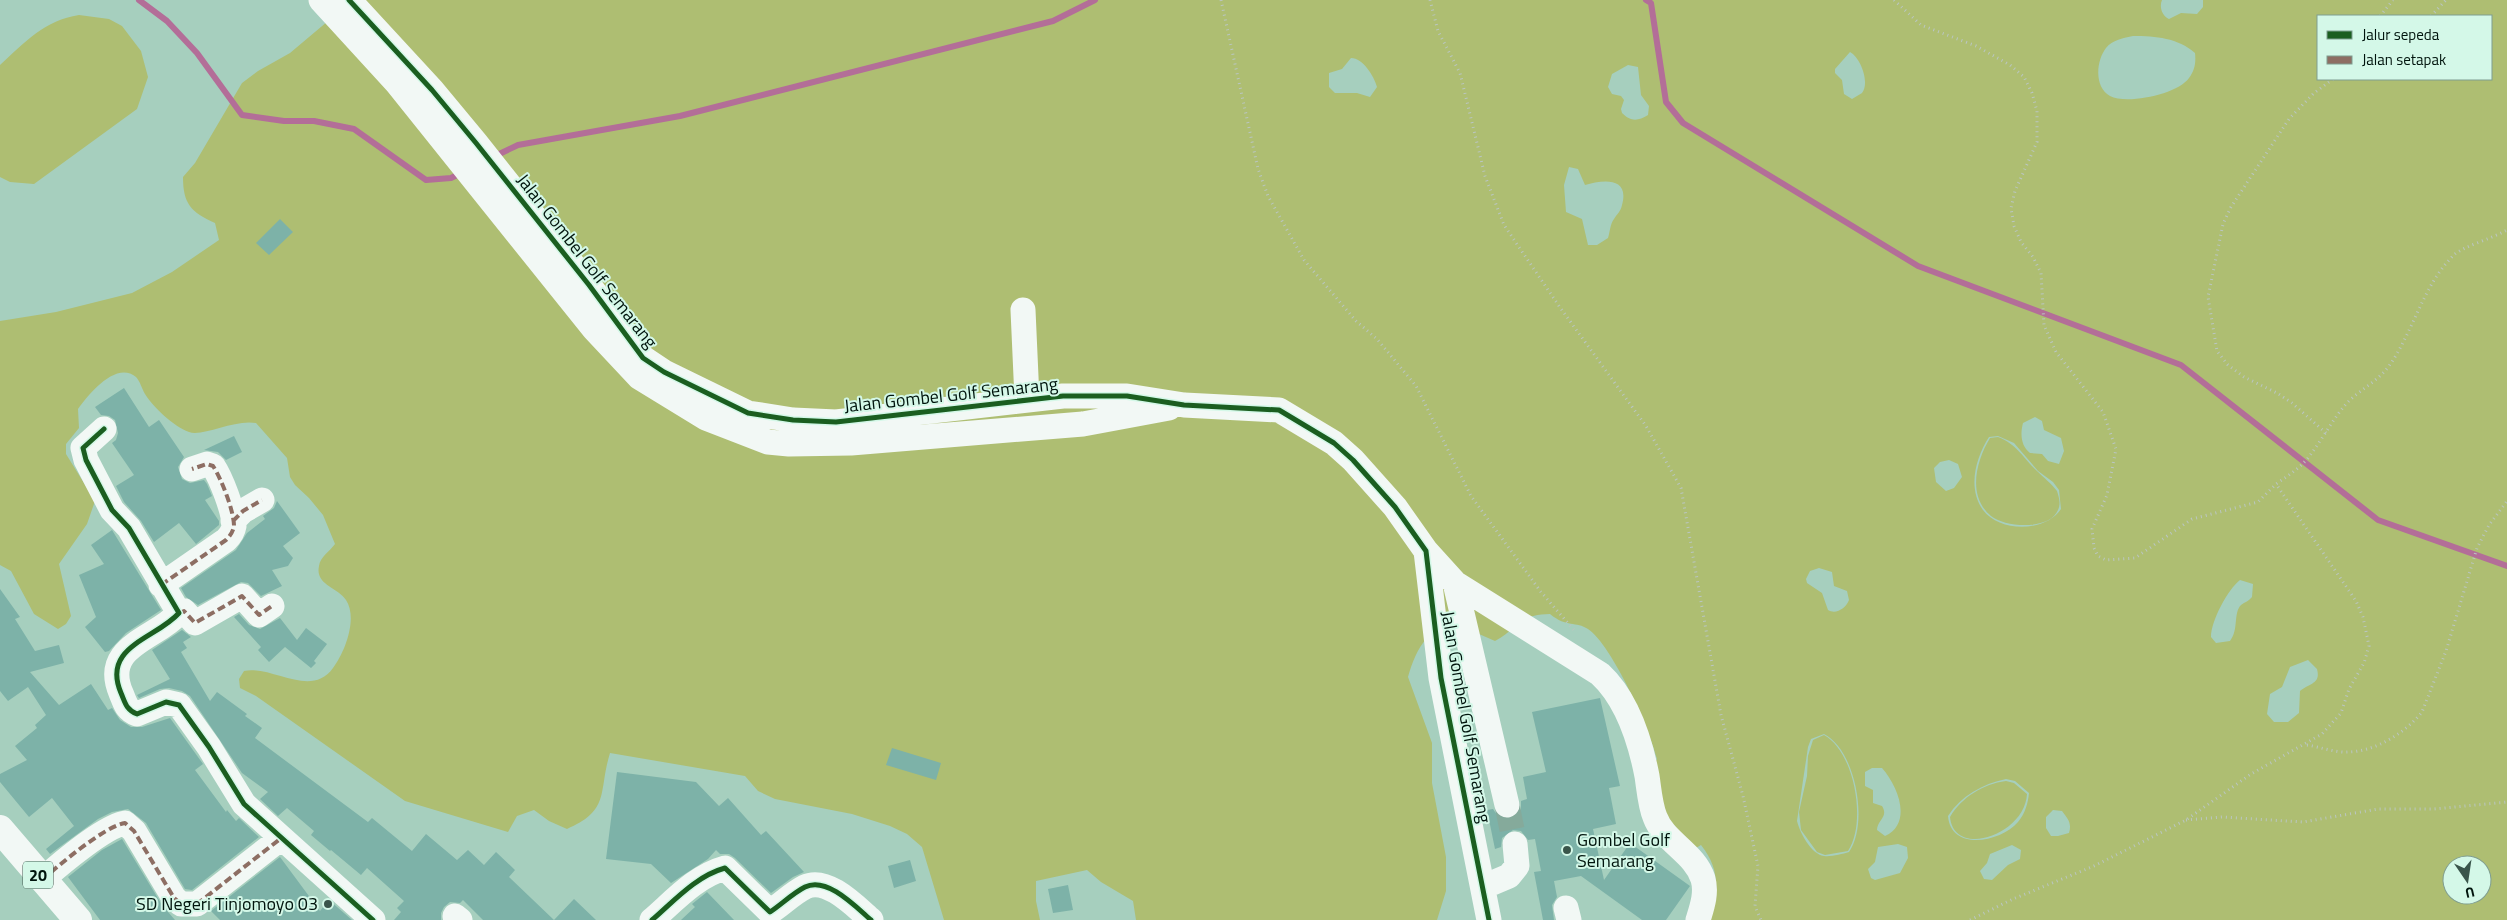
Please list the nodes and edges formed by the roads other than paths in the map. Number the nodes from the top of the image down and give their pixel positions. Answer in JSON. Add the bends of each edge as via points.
{"nodes":[{"id":1,"x":321,"y":0,"type":"edge"},
{"id":2,"x":349,"y":0,"type":"edge"},
{"id":3,"x":474,"y":159,"type":"junction"},
{"id":4,"x":1023,"y":310,"type":"dead end"},
{"id":5,"x":1027,"y":399,"type":"junction"},
{"id":6,"x":988,"y":403,"type":"junction"},
{"id":7,"x":1184,"y":405,"type":"junction"},
{"id":8,"x":745,"y":422,"type":"junction"},
{"id":9,"x":104,"y":429,"type":"dead end"},
{"id":10,"x":992,"y":430,"type":"junction"},
{"id":11,"x":192,"y":469,"type":"dead end"},
{"id":12,"x":262,"y":500,"type":"dead end"},
{"id":13,"x":232,"y":521,"type":"junction"},
{"id":14,"x":1426,"y":551,"type":"junction"},
{"id":15,"x":1455,"y":583,"type":"junction"},
{"id":16,"x":161,"y":585,"type":"junction"},
{"id":17,"x":272,"y":606,"type":"dead end"},
{"id":18,"x":179,"y":613,"type":"junction"},
{"id":19,"x":1500,"y":776,"type":"junction"},
{"id":20,"x":1462,"y":785,"type":"junction"},
{"id":21,"x":1507,"y":805,"type":"tunnel mouth"},
{"id":22,"x":0,"y":829,"type":"edge"},
{"id":23,"x":280,"y":839,"type":"junction"},
{"id":24,"x":1515,"y":844,"type":"tunnel mouth"},
{"id":25,"x":42,"y":880,"type":"junction"},
{"id":26,"x":1483,"y":887,"type":"junction"},
{"id":27,"x":78,"y":920,"type":"edge"},
{"id":28,"x":373,"y":920,"type":"edge"},
{"id":29,"x":652,"y":920,"type":"edge"},
{"id":30,"x":871,"y":920,"type":"edge"},
{"id":31,"x":1489,"y":920,"type":"edge"},
{"id":32,"x":1698,"y":920,"type":"edge"}],
"edges":[{"from":1,"to":3,"type":"street","name":"Jalan Gombel Golf Semarang","via":[[396,82]]},
{"from":2,"to":3,"type":"street","name":"Jalan Gombel Golf Semarang","via":[[432,90]]},
{"from":3,"to":8,"type":"street","name":"Jalan Gombel Golf Semarang","via":[[583,277],[643,358]]},
{"from":4,"to":5,"type":"street"},
{"from":5,"to":6,"type":"street","name":"Jalan Gombel Golf Semarang"},
{"from":5,"to":7,"type":"street","name":"Jalan Gombel Golf Semarang","via":[[1127,396]]},
{"from":6,"to":8,"type":"street","name":"Jalan Gombel Golf Semarang","via":[[836,422]]},
{"from":6,"to":10,"type":"street"},
{"from":7,"to":10,"type":"street","name":"Jalan Gombel Golf Semarang","via":[[1083,424]]},
{"from":7,"to":14,"type":"street","name":"Jalan Gombel Golf Semarang","via":[[1286,412],[1334,443],[1353,460],[1395,508]]},
{"from":8,"to":10,"type":"street","name":"Jalan Gombel Golf Semarang","via":[[768,442],[789,444],[851,443]]},
{"from":9,"to":16,"type":"street","via":[[83,448],[86,460],[112,510],[129,528]]},
{"from":11,"to":13,"type":"street","via":[[207,464],[213,466],[223,485]]},
{"from":12,"to":13,"type":"street"},
{"from":13,"to":16,"type":"street","via":[[234,525],[226,540]]},
{"from":14,"to":15,"type":"street","name":"Jalan Gombel Golf Semarang"},
{"from":14,"to":20,"type":"street","name":"Jalan Gombel Golf Semarang","via":[[1441,678]]},
{"from":15,"to":19,"type":"street"},
{"from":15,"to":32,"type":"street","name":"Jalan Gombel Golf Semarang","via":[[1600,674],[1617,693],[1642,754],[1654,817],[1693,861],[1702,877],[1706,890]]},
{"from":16,"to":18,"type":"street"},
{"from":17,"to":18,"type":"street","via":[[259,615],[242,596],[195,623],[184,611]]},
{"from":18,"to":23,"type":"street","via":[[126,651],[119,661],[118,687],[128,709],[136,714],[166,702],[179,705],[244,804]]},
{"from":19,"to":20,"type":"street"},
{"from":19,"to":21,"type":"street"},
{"from":20,"to":26,"type":"street","name":"Jalan Gombel Golf Semarang"},
{"from":22,"to":25,"type":"highway","number":"20"},
{"from":23,"to":25,"type":"street","via":[[197,904],[181,904],[174,898],[134,831],[125,823],[82,848]]},
{"from":23,"to":28,"type":"street"},
{"from":24,"to":26,"type":"street","via":[[1518,866],[1509,876]]},
{"from":25,"to":27,"type":"highway","number":"20"},
{"from":26,"to":31,"type":"street","name":"Jalan Gombel Golf Semarang"},
{"from":29,"to":30,"type":"street","via":[[699,880],[725,868],[770,912],[814,884],[850,901]]}]}
